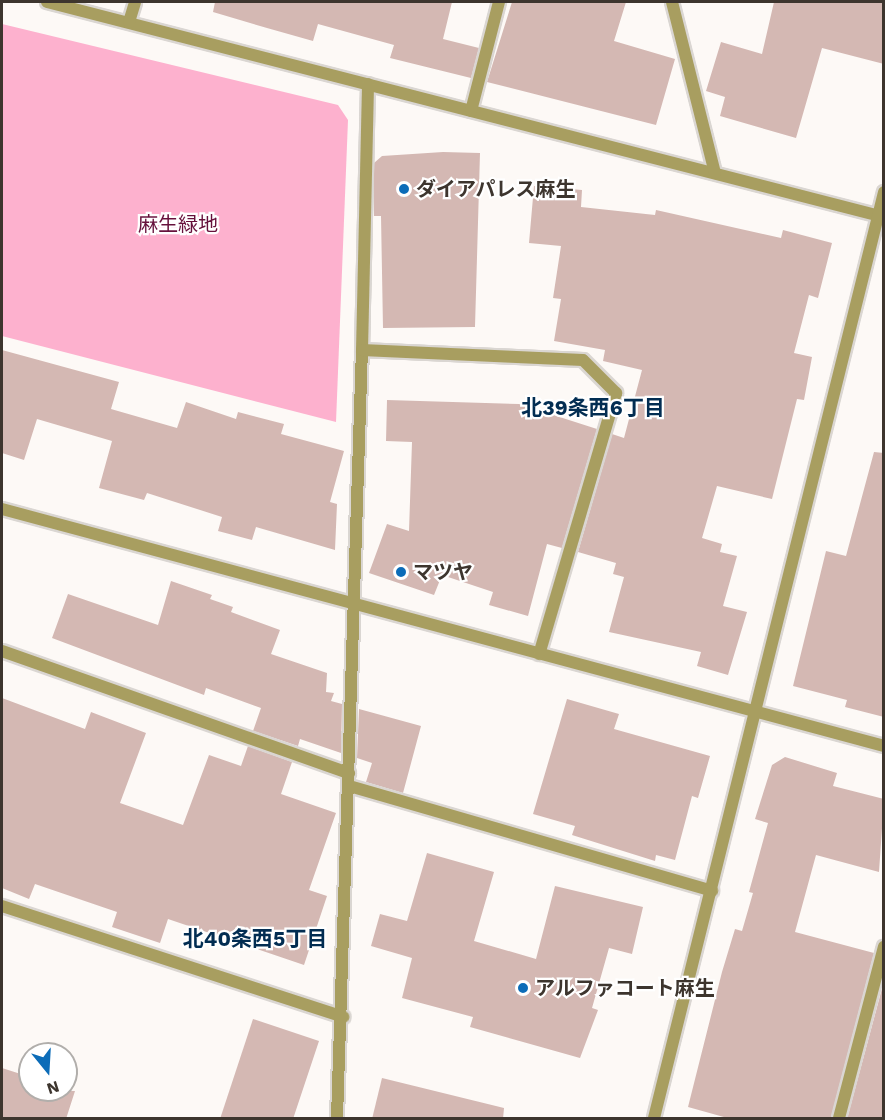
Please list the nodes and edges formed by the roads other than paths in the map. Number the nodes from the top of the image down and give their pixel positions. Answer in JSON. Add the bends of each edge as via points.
{"nodes":[{"id":1,"x":47,"y":2,"type":"edge"},
{"id":2,"x":135,"y":2,"type":"edge"},
{"id":3,"x":499,"y":2,"type":"edge"},
{"id":4,"x":672,"y":2,"type":"edge"},
{"id":5,"x":129,"y":22,"type":"junction"},
{"id":6,"x":368,"y":84,"type":"junction"},
{"id":7,"x":471,"y":111,"type":"junction"},
{"id":8,"x":715,"y":173,"type":"junction"},
{"id":9,"x":884,"y":192,"type":"edge"},
{"id":10,"x":880,"y":216,"type":"edge"},
{"id":11,"x":362,"y":350,"type":"junction"},
{"id":12,"x":2,"y":509,"type":"edge"},
{"id":13,"x":355,"y":605,"type":"junction"},
{"id":14,"x":2,"y":651,"type":"edge"},
{"id":15,"x":539,"y":654,"type":"junction"},
{"id":16,"x":756,"y":712,"type":"junction"},
{"id":17,"x":884,"y":746,"type":"edge"},
{"id":18,"x":349,"y":779,"type":"junction"},
{"id":19,"x":712,"y":891,"type":"junction"},
{"id":20,"x":2,"y":906,"type":"edge"},
{"id":21,"x":884,"y":947,"type":"edge"},
{"id":22,"x":343,"y":1017,"type":"junction"},
{"id":23,"x":337,"y":1119,"type":"edge"},
{"id":24,"x":654,"y":1119,"type":"edge"},
{"id":25,"x":839,"y":1119,"type":"edge"}],
"edges":[{"from":1,"to":5,"type":"street"},
{"from":2,"to":5,"type":"street"},
{"from":3,"to":7,"type":"street"},
{"from":4,"to":8,"type":"street"},
{"from":5,"to":6,"type":"street"},
{"from":6,"to":7,"type":"street"},
{"from":6,"to":11,"type":"street"},
{"from":7,"to":8,"type":"street"},
{"from":8,"to":10,"type":"street"},
{"from":9,"to":10,"type":"street"},
{"from":10,"to":16,"type":"street"},
{"from":11,"to":13,"type":"street"},
{"from":11,"to":15,"type":"street","via":[[583,360],[616,393]]},
{"from":12,"to":13,"type":"street"},
{"from":13,"to":15,"type":"street"},
{"from":13,"to":18,"type":"street"},
{"from":14,"to":18,"type":"street"},
{"from":15,"to":16,"type":"street"},
{"from":16,"to":17,"type":"street"},
{"from":16,"to":19,"type":"street"},
{"from":18,"to":19,"type":"street"},
{"from":18,"to":22,"type":"street"},
{"from":19,"to":24,"type":"street"},
{"from":20,"to":22,"type":"street"},
{"from":21,"to":25,"type":"street"},
{"from":22,"to":23,"type":"street"}]}
